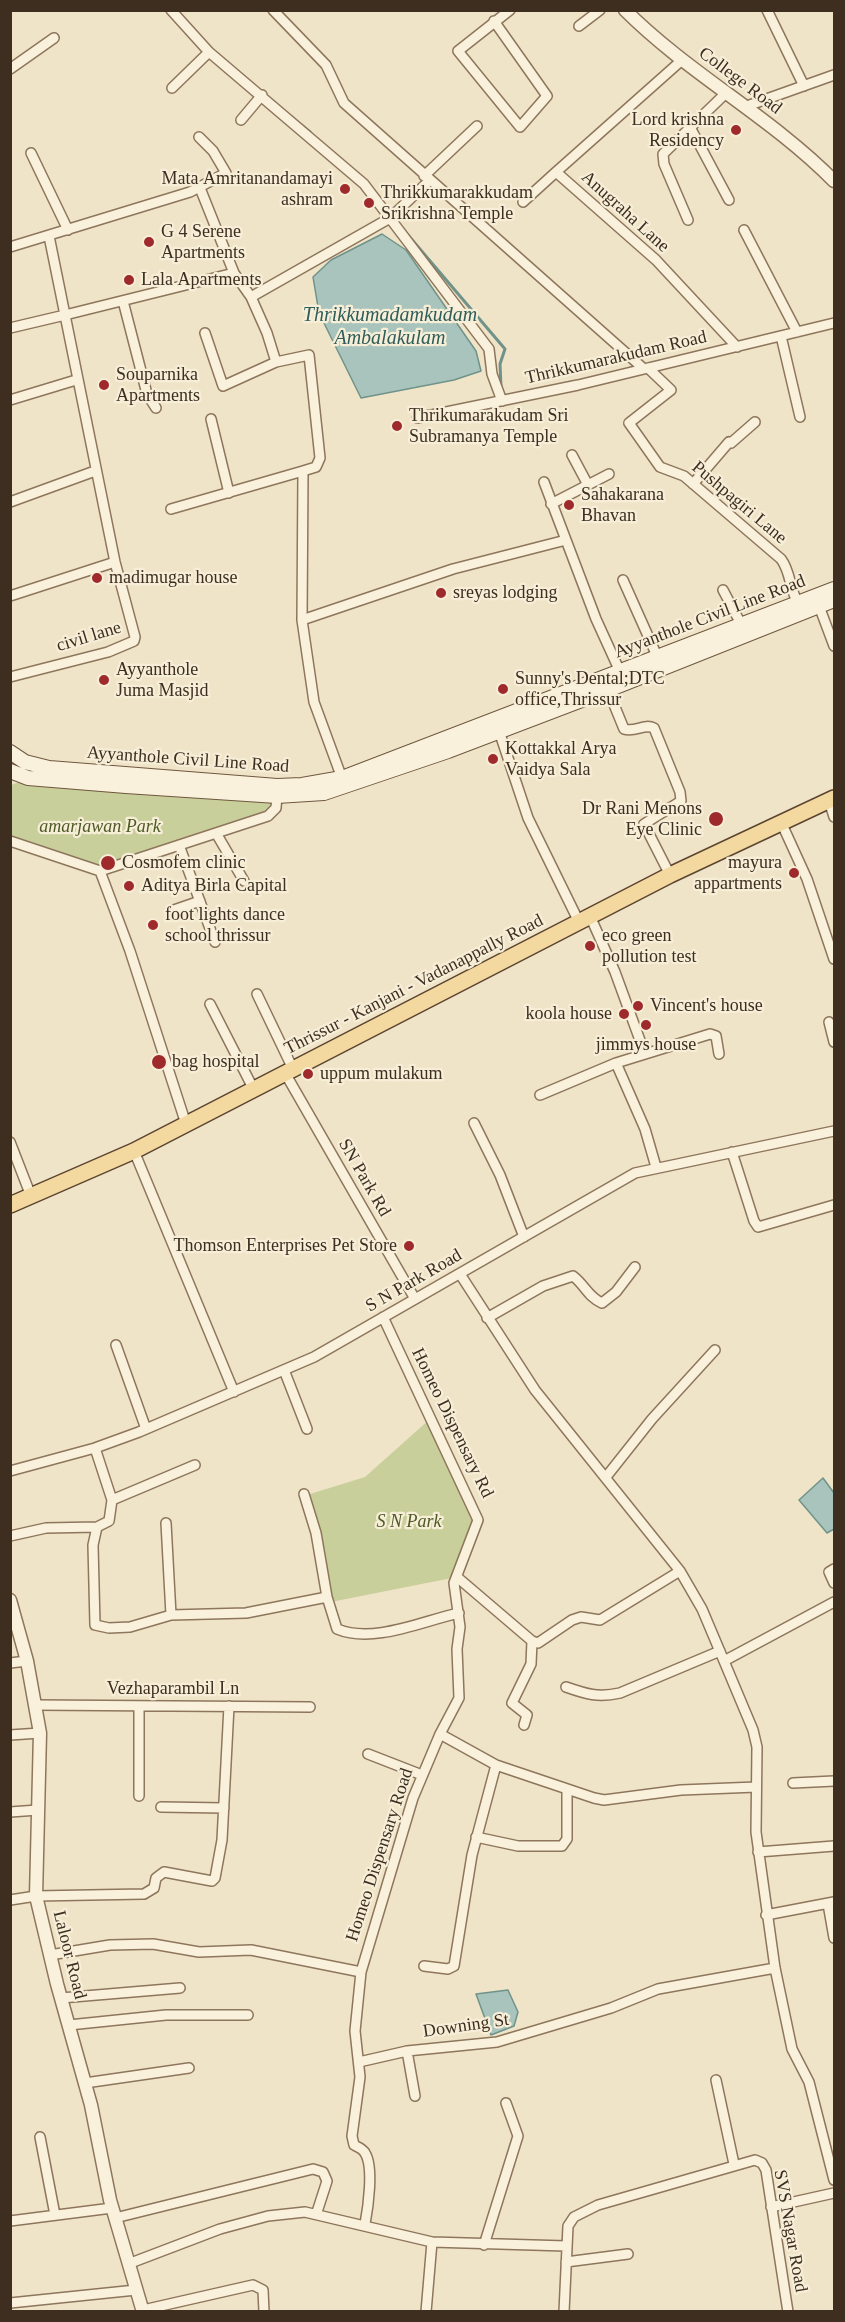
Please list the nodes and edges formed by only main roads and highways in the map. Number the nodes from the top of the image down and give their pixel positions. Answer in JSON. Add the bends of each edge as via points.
{"nodes":[{"id":1,"x":834,"y":589,"type":"edge"},
{"id":2,"x":834,"y":600,"type":"edge"},
{"id":3,"x":747,"y":626,"type":"junction"},
{"id":4,"x":462,"y":740,"type":"junction"},
{"id":5,"x":12,"y":762,"type":"edge"},
{"id":6,"x":31,"y":771,"type":"junction"},
{"id":7,"x":10,"y":785,"type":"edge"},
{"id":8,"x":303,"y":790,"type":"junction"},
{"id":9,"x":831,"y":799,"type":"edge"},
{"id":10,"x":10,"y":1205,"type":"edge"}],
"edges":[{"from":1,"to":3,"type":"main road","name":"Ayyanthole Civil Line Road"},
{"from":2,"to":3,"type":"main road","name":"Ayyanthole Civil Line Road"},
{"from":3,"to":4,"type":"main road","name":"Ayyanthole Civil Line Road","via":[[619,670]]},
{"from":3,"to":4,"type":"main road","name":"Ayyanthole Civil Line Road","via":[[626,683],[499,731]]},
{"from":4,"to":8,"type":"main road","name":"Ayyanthole Civil Line Road","via":[[343,783]]},
{"from":5,"to":6,"type":"main road","name":"Ayyanthole Civil Line Road"},
{"from":6,"to":7,"type":"main road"},
{"from":6,"to":8,"type":"main road","name":"Ayyanthole Civil Line Road"},
{"from":6,"to":8,"type":"main road","name":"Ayyanthole Civil Line Road","via":[[277,796]]},
{"from":9,"to":10,"type":"main road","name":"Thrissur - Kanjani - Vadanappally Road","via":[[670,875],[134,1151]]}]}
